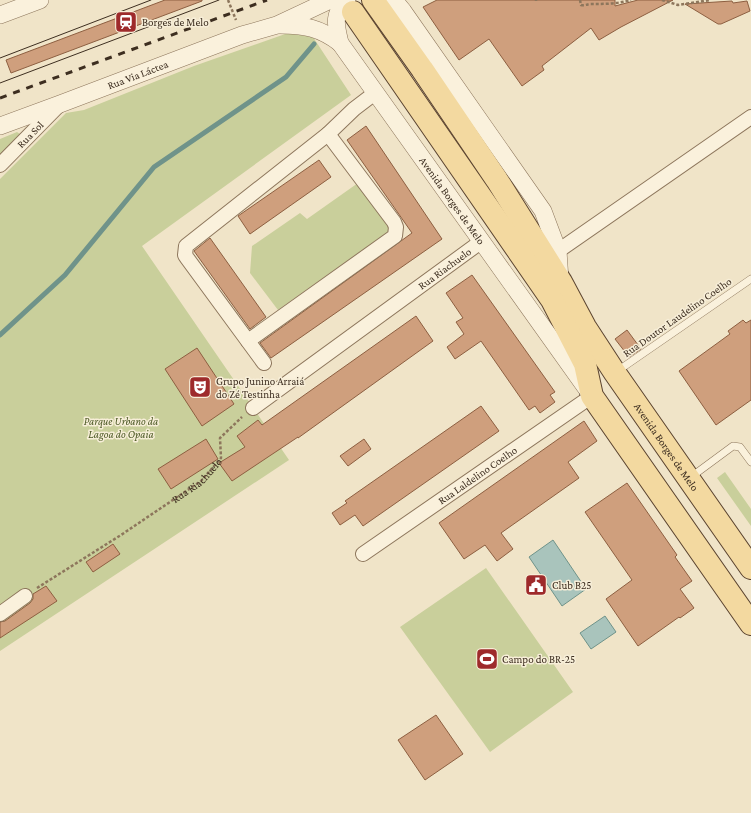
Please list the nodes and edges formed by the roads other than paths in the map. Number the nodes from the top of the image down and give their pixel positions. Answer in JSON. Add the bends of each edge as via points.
{"nodes":[{"id":1,"x":40,"y":0,"type":"edge"},
{"id":2,"x":330,"y":0,"type":"edge"},
{"id":3,"x":373,"y":0,"type":"edge"},
{"id":4,"x":394,"y":0,"type":"edge"},
{"id":5,"x":350,"y":6,"type":"edge"},
{"id":6,"x":0,"y":15,"type":"edge"},
{"id":7,"x":277,"y":25,"type":"junction"},
{"id":8,"x":340,"y":43,"type":"junction"},
{"id":9,"x":375,"y":93,"type":"junction"},
{"id":10,"x":60,"y":104,"type":"junction"},
{"id":11,"x":751,"y":117,"type":"edge"},
{"id":12,"x":0,"y":126,"type":"edge"},
{"id":13,"x":328,"y":134,"type":"junction"},
{"id":14,"x":0,"y":165,"type":"edge"},
{"id":15,"x":482,"y":242,"type":"junction"},
{"id":16,"x":558,"y":251,"type":"junction"},
{"id":17,"x":751,"y":279,"type":"edge"},
{"id":18,"x":561,"y":282,"type":"junction"},
{"id":19,"x":248,"y":341,"type":"junction"},
{"id":20,"x":264,"y":363,"type":"dead end"},
{"id":21,"x":615,"y":373,"type":"junction"},
{"id":22,"x":592,"y":396,"type":"junction"},
{"id":23,"x":253,"y":408,"type":"road end"},
{"id":24,"x":751,"y":462,"type":"edge"},
{"id":25,"x":688,"y":478,"type":"junction"},
{"id":26,"x":692,"y":540,"type":"junction"},
{"id":27,"x":363,"y":554,"type":"dead end"},
{"id":28,"x":751,"y":569,"type":"edge"},
{"id":29,"x":25,"y":596,"type":"road end"},
{"id":30,"x":748,"y":612,"type":"edge"},
{"id":31,"x":0,"y":614,"type":"edge"}],
"edges":[{"from":1,"to":6,"type":"street"},
{"from":2,"to":7,"type":"street","name":"Rua Via Láctea"},
{"from":3,"to":18,"type":"main road","name":"Avenida Borges de Melo","via":[[492,173]]},
{"from":4,"to":16,"type":"street","name":"Avenida Borges de Melo","via":[[543,211]]},
{"from":5,"to":8,"type":"street","name":"Avenida Borges de Melo","via":[[342,5],[335,24]]},
{"from":5,"to":22,"type":"main road","name":"Avenida Borges de Melo","via":[[552,300],[585,364]]},
{"from":7,"to":8,"type":"street","name":"Rua Via Láctea","via":[[308,27],[324,32]]},
{"from":7,"to":10,"type":"street","name":"Rua Via Láctea","via":[[242,35]]},
{"from":8,"to":9,"type":"street","name":"Avenida Borges de Melo"},
{"from":9,"to":13,"type":"street"},
{"from":9,"to":15,"type":"street","name":"Avenida Borges de Melo"},
{"from":10,"to":12,"type":"street","name":"Rua Via Láctea"},
{"from":10,"to":14,"type":"street","name":"Rua Sol"},
{"from":11,"to":16,"type":"street"},
{"from":13,"to":19,"type":"street","via":[[186,246],[185,255]]},
{"from":13,"to":19,"type":"street","via":[[394,222],[395,236]]},
{"from":15,"to":22,"type":"street","name":"Avenida Borges de Melo"},
{"from":15,"to":23,"type":"street","name":"Rua Riachuelo"},
{"from":16,"to":18,"type":"street","name":"Avenida Borges de Melo"},
{"from":17,"to":21,"type":"lane","name":"Rua Doutor Laudelino Coelho"},
{"from":18,"to":21,"type":"main road","name":"Avenida Borges de Melo"},
{"from":19,"to":20,"type":"street"},
{"from":21,"to":25,"type":"main road","name":"Avenida Borges de Melo"},
{"from":22,"to":26,"type":"main road","name":"Avenida Borges de Melo"},
{"from":22,"to":27,"type":"street","name":"Rua Laldelino Coelho"},
{"from":24,"to":25,"type":"lane","via":[[740,447],[733,446]]},
{"from":25,"to":28,"type":"main road","name":"Avenida Borges de Melo"},
{"from":26,"to":28,"type":"main road","via":[[736,579],[746,580],[751,576]]},
{"from":26,"to":30,"type":"main road","name":"Avenida Borges de Melo"},
{"from":29,"to":31,"type":"street"}]}
